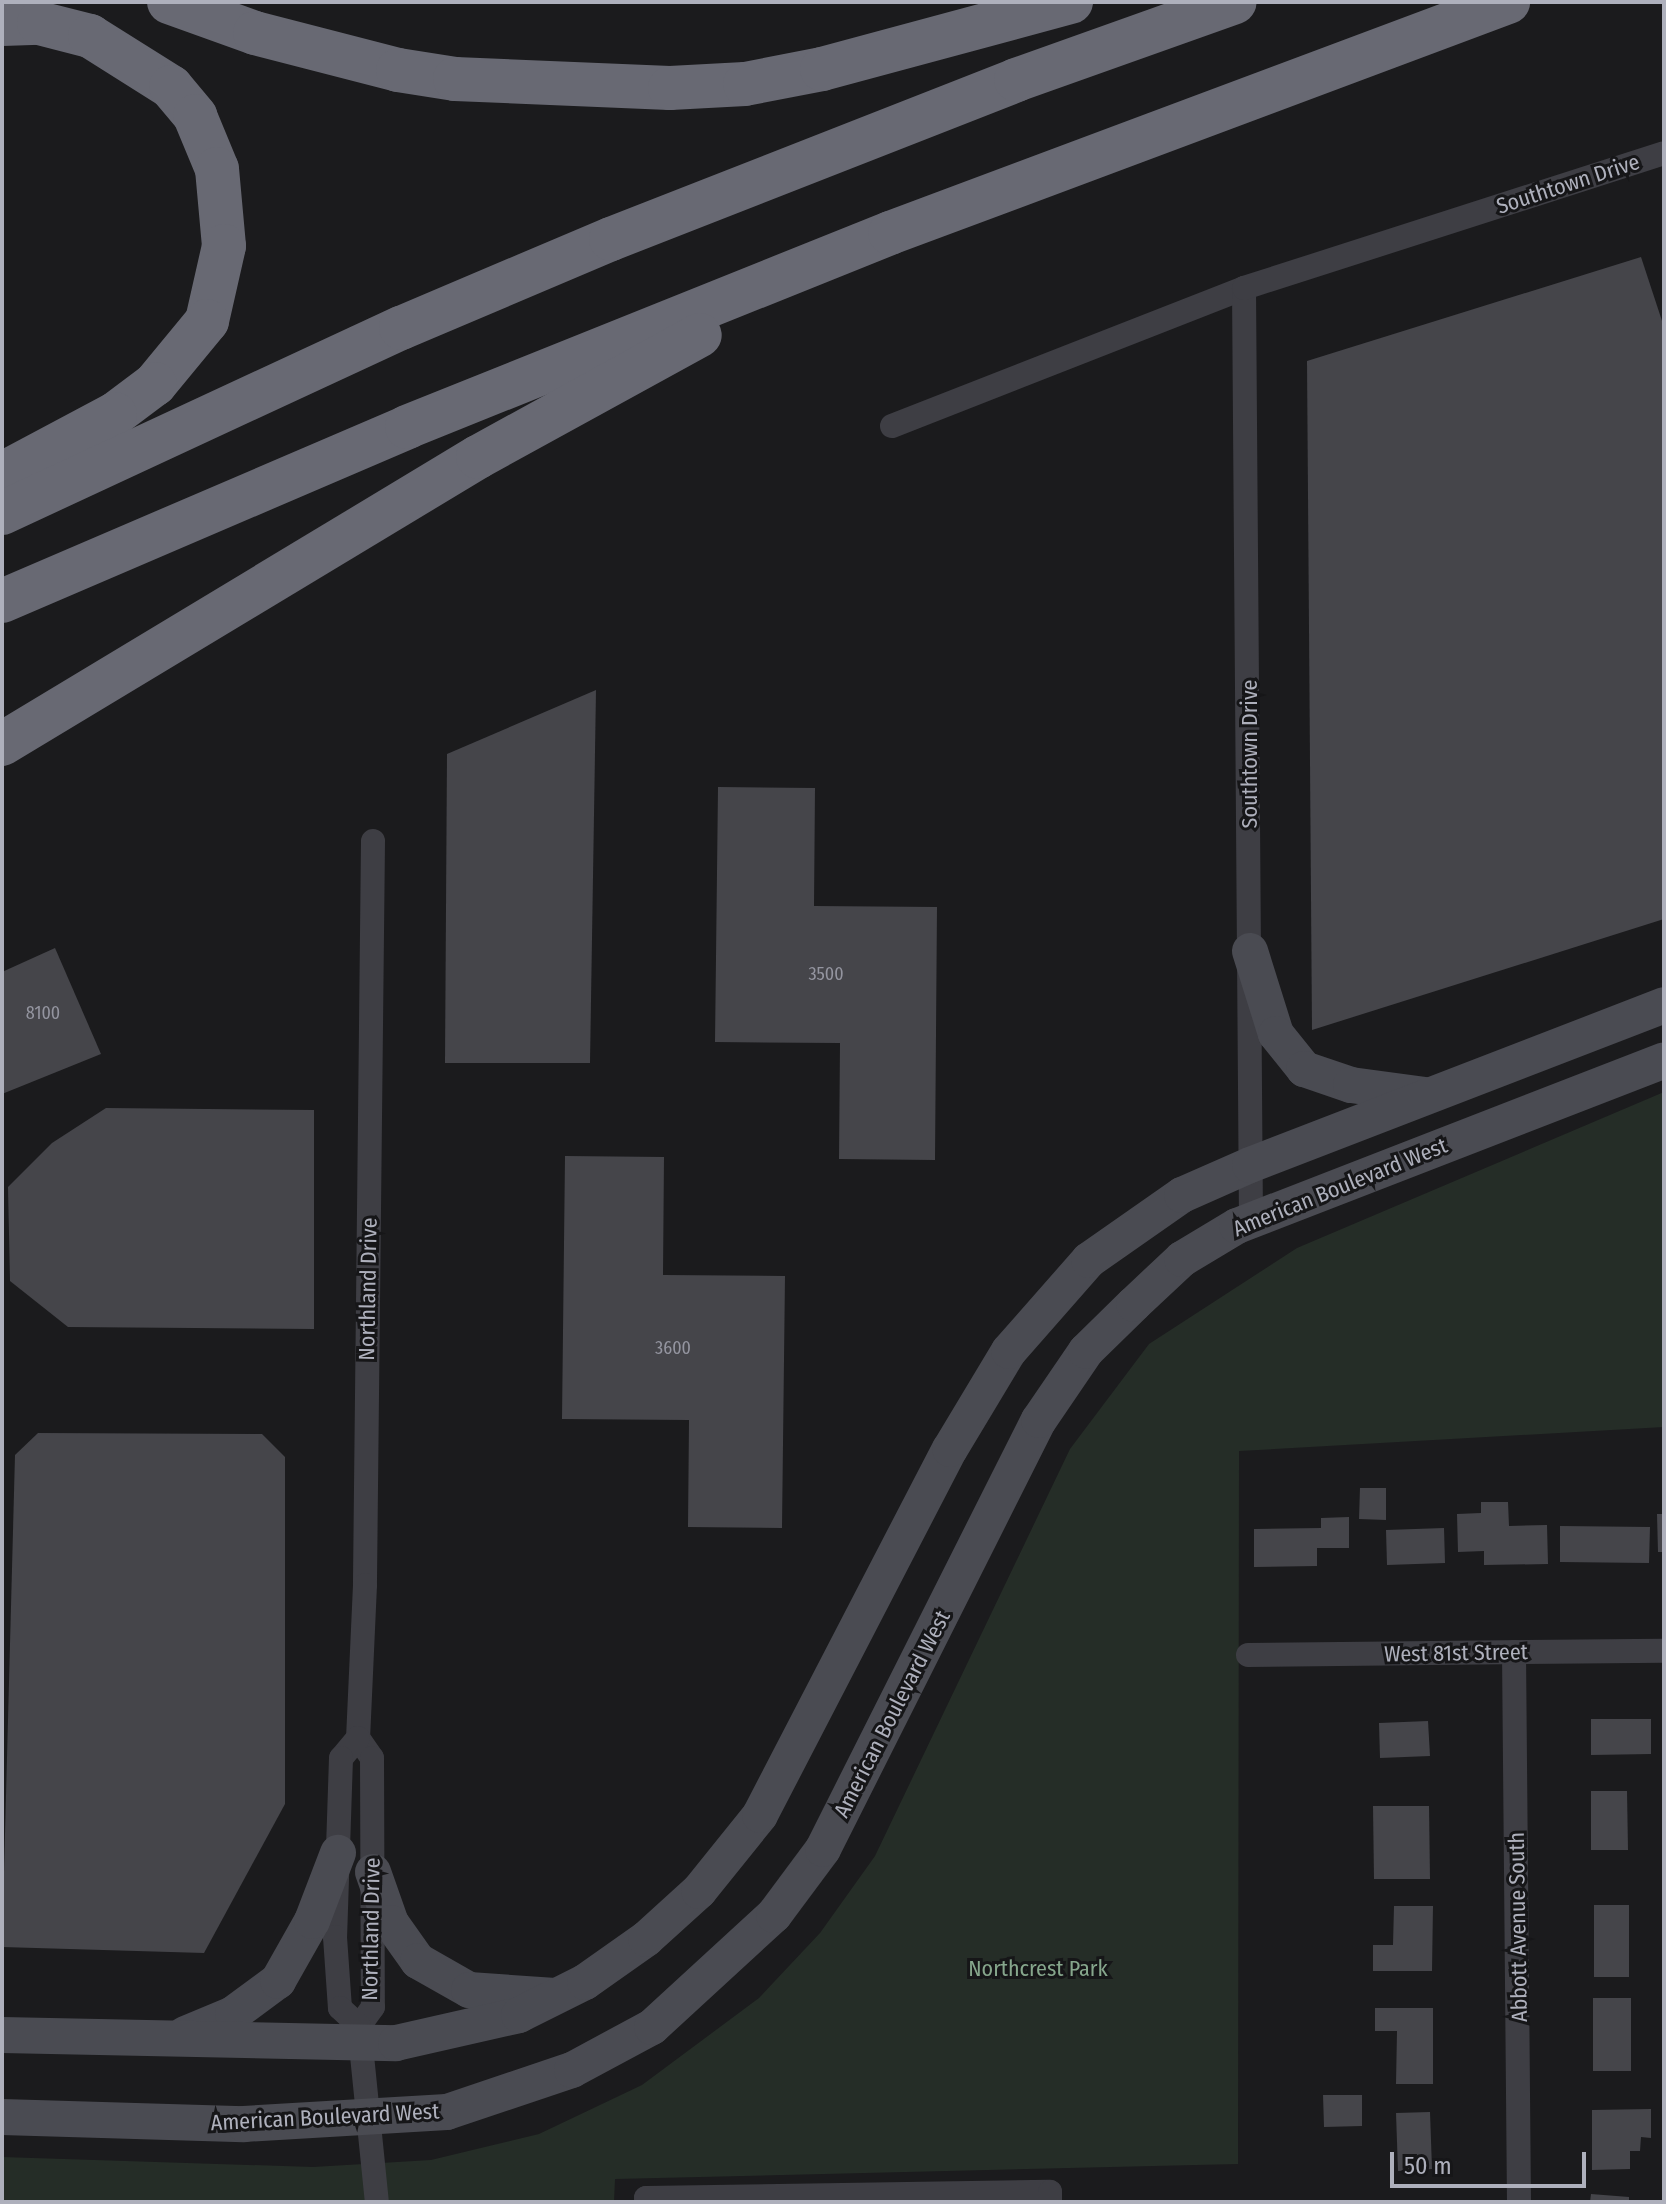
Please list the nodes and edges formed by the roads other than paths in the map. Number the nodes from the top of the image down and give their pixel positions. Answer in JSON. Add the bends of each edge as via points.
{"nodes":[{"id":1,"x":169,"y":2,"type":"edge"},
{"id":2,"x":1071,"y":2,"type":"edge"},
{"id":3,"x":1235,"y":2,"type":"edge"},
{"id":4,"x":1508,"y":2,"type":"edge"},
{"id":5,"x":2,"y":24,"type":"edge"},
{"id":6,"x":1664,"y":153,"type":"edge"},
{"id":7,"x":890,"y":233,"type":"junction"},
{"id":8,"x":1244,"y":288,"type":"junction"},
{"id":9,"x":892,"y":426,"type":"dead end"},
{"id":10,"x":2,"y":474,"type":"edge"},
{"id":11,"x":2,"y":513,"type":"edge"},
{"id":12,"x":2,"y":601,"type":"edge"},
{"id":13,"x":2,"y":744,"type":"edge"},
{"id":14,"x":373,"y":841,"type":"dead end"},
{"id":15,"x":1250,"y":951,"type":"junction"},
{"id":16,"x":1664,"y":1005,"type":"edge"},
{"id":17,"x":1664,"y":1060,"type":"edge"},
{"id":18,"x":1430,"y":1095,"type":"junction"},
{"id":19,"x":1250,"y":1165,"type":"junction"},
{"id":20,"x":1251,"y":1221,"type":"junction"},
{"id":21,"x":1664,"y":1651,"type":"edge"},
{"id":22,"x":1514,"y":1652,"type":"junction"},
{"id":23,"x":1248,"y":1655,"type":"dead end"},
{"id":24,"x":358,"y":1738,"type":"junction"},
{"id":25,"x":338,"y":1853,"type":"junction"},
{"id":26,"x":373,"y":1872,"type":"junction"},
{"id":27,"x":556,"y":1996,"type":"junction"},
{"id":28,"x":2,"y":2035,"type":"edge"},
{"id":29,"x":360,"y":2035,"type":"junction"},
{"id":30,"x":171,"y":2039,"type":"junction"},
{"id":31,"x":2,"y":2117,"type":"edge"},
{"id":32,"x":372,"y":2119,"type":"junction"},
{"id":33,"x":1050,"y":2197,"type":"edge"},
{"id":34,"x":646,"y":2200,"type":"edge"},
{"id":35,"x":377,"y":2202,"type":"edge"},
{"id":36,"x":1519,"y":2202,"type":"edge"}],
"edges":[{"from":1,"to":2,"type":"highway","via":[[270,37],[398,70],[455,79],[670,88],[745,84],[822,69]]},
{"from":3,"to":11,"type":"highway","via":[[1016,80],[611,239],[401,328]]},
{"from":4,"to":7,"type":"highway"},
{"from":5,"to":10,"type":"highway","via":[[39,23],[90,36],[171,87],[195,116],[217,169],[224,246],[207,321],[155,384],[115,414]]},
{"from":6,"to":8,"type":"street","name":"Southtown Drive"},
{"from":7,"to":12,"type":"highway","via":[[407,427]]},
{"from":7,"to":13,"type":"highway","via":[[478,457]]},
{"from":8,"to":9,"type":"street","name":"Southtown Drive"},
{"from":8,"to":15,"type":"street","name":"Southtown Drive"},
{"from":14,"to":24,"type":"street","name":"Northland Drive","via":[[365,1585]]},
{"from":15,"to":18,"type":"main road","via":[[1276,1034],[1304,1069],[1351,1085]]},
{"from":15,"to":19,"type":"street","name":"Southtown Drive"},
{"from":16,"to":18,"type":"main road"},
{"from":17,"to":20,"type":"main road","name":"American Boulevard West"},
{"from":18,"to":19,"type":"main road"},
{"from":19,"to":20,"type":"street","name":"Southtown Drive"},
{"from":19,"to":27,"type":"main road","via":[[1182,1195],[1089,1260],[1009,1351],[950,1449],[760,1815],[699,1891],[646,1939]]},
{"from":20,"to":32,"type":"main road","name":"American Boulevard West","via":[[1182,1259],[1086,1351],[1039,1420],[823,1849],[774,1915],[652,2027],[572,2070],[447,2112]]},
{"from":21,"to":22,"type":"street","name":"West 81st Street"},
{"from":22,"to":23,"type":"street","name":"West 81st Street"},
{"from":22,"to":36,"type":"street","name":"Abbott Avenue South"},
{"from":24,"to":25,"type":"street","name":"Northland Drive","via":[[341,1758]]},
{"from":24,"to":26,"type":"street","name":"Northland Drive","via":[[372,1758]]},
{"from":25,"to":29,"type":"street","name":"Northland Drive","via":[[340,2008]]},
{"from":25,"to":30,"type":"main road","via":[[312,1921],[278,1981],[233,2014]]},
{"from":26,"to":27,"type":"main road","via":[[391,1923],[418,1961],[469,1990]]},
{"from":26,"to":29,"type":"street","name":"Northland Drive","via":[[373,2007]]},
{"from":27,"to":29,"type":"main road","via":[[519,2015],[441,2037]]},
{"from":28,"to":30,"type":"main road"},
{"from":29,"to":30,"type":"main road"},
{"from":29,"to":32,"type":"street","name":"Northland Drive"},
{"from":31,"to":32,"type":"main road","name":"American Boulevard West","via":[[244,2124]]},
{"from":32,"to":35,"type":"street","name":"Northland Drive"},
{"from":33,"to":34,"type":"street"}]}
